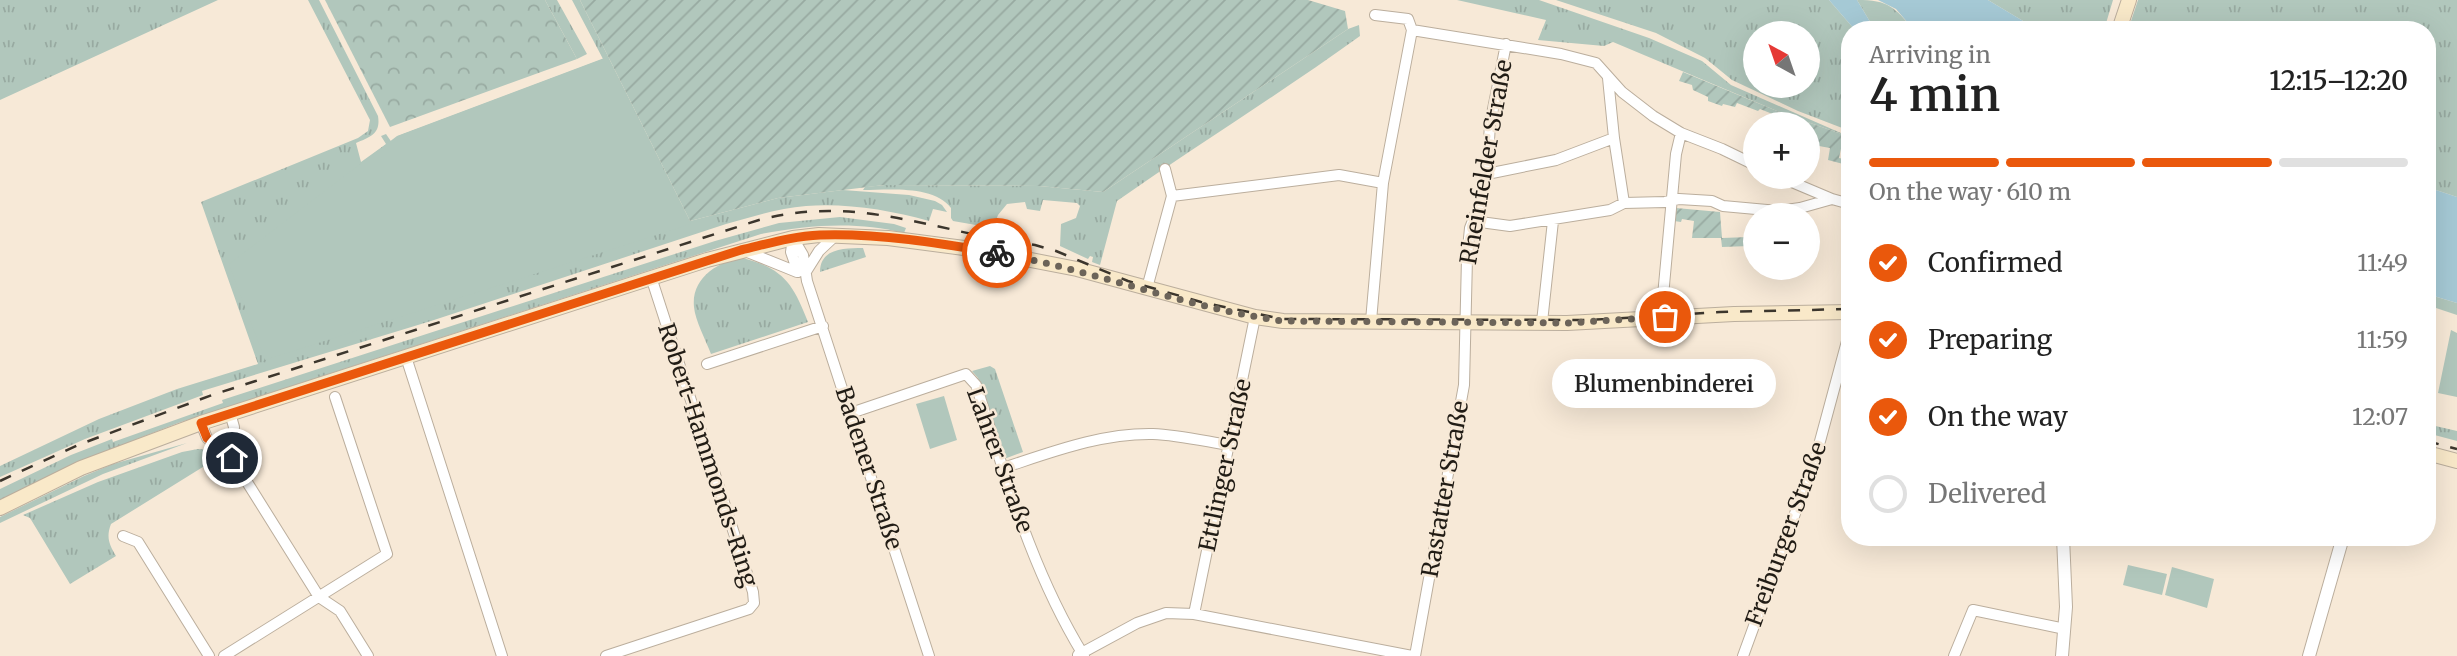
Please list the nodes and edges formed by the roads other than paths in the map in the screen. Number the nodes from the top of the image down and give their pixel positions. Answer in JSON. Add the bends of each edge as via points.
{"nodes":[{"id":1,"x":2129,"y":0,"type":"edge"},
{"id":2,"x":1375,"y":15,"type":"dead end"},
{"id":3,"x":2122,"y":21,"type":"edge"},
{"id":4,"x":1412,"y":30,"type":"junction"},
{"id":5,"x":1506,"y":44,"type":"junction"},
{"id":6,"x":1608,"y":78,"type":"junction"},
{"id":7,"x":1681,"y":134,"type":"junction"},
{"id":8,"x":1614,"y":138,"type":"junction"},
{"id":9,"x":1743,"y":159,"type":"edge"},
{"id":10,"x":1165,"y":169,"type":"dead end"},
{"id":11,"x":1487,"y":174,"type":"junction"},
{"id":12,"x":1383,"y":183,"type":"junction"},
{"id":13,"x":1808,"y":189,"type":"edge"},
{"id":14,"x":1172,"y":196,"type":"junction"},
{"id":15,"x":1832,"y":199,"type":"junction"},
{"id":16,"x":1672,"y":201,"type":"junction"},
{"id":17,"x":1841,"y":202,"type":"edge"},
{"id":18,"x":1624,"y":203,"type":"junction"},
{"id":19,"x":1474,"y":221,"type":"junction"},
{"id":20,"x":1553,"y":221,"type":"junction"},
{"id":21,"x":836,"y":235,"type":"junction"},
{"id":22,"x":793,"y":238,"type":"junction"},
{"id":23,"x":741,"y":250,"type":"junction"},
{"id":24,"x":804,"y":274,"type":"junction"},
{"id":25,"x":651,"y":277,"type":"junction"},
{"id":26,"x":1147,"y":288,"type":"junction"},
{"id":27,"x":1841,"y":312,"type":"edge"},
{"id":28,"x":1255,"y":317,"type":"junction"},
{"id":29,"x":1661,"y":318,"type":"junction"},
{"id":30,"x":1371,"y":321,"type":"junction"},
{"id":31,"x":1466,"y":322,"type":"junction"},
{"id":32,"x":1542,"y":323,"type":"junction"},
{"id":33,"x":823,"y":326,"type":"junction"},
{"id":34,"x":406,"y":357,"type":"junction"},
{"id":35,"x":1841,"y":363,"type":"edge"},
{"id":36,"x":706,"y":364,"type":"dead end"},
{"id":37,"x":335,"y":397,"type":"dead end"},
{"id":38,"x":851,"y":413,"type":"junction"},
{"id":39,"x":230,"y":414,"type":"junction"},
{"id":40,"x":201,"y":423,"type":"junction"},
{"id":41,"x":1229,"y":444,"type":"junction"},
{"id":42,"x":2436,"y":455,"type":"edge"},
{"id":43,"x":232,"y":458,"type":"junction"},
{"id":44,"x":2457,"y":461,"type":"edge"},
{"id":45,"x":1003,"y":468,"type":"junction"},
{"id":46,"x":0,"y":508,"type":"edge"},
{"id":47,"x":124,"y":536,"type":"dead end"},
{"id":48,"x":2063,"y":546,"type":"edge"},
{"id":49,"x":2340,"y":546,"type":"edge"},
{"id":50,"x":319,"y":597,"type":"junction"},
{"id":51,"x":1194,"y":614,"type":"junction"},
{"id":52,"x":2065,"y":629,"type":"junction"},
{"id":53,"x":1081,"y":655,"type":"edge"},
{"id":54,"x":209,"y":656,"type":"edge"},
{"id":55,"x":224,"y":656,"type":"edge"},
{"id":56,"x":368,"y":656,"type":"edge"},
{"id":57,"x":502,"y":656,"type":"edge"},
{"id":58,"x":606,"y":656,"type":"edge"},
{"id":59,"x":929,"y":656,"type":"edge"},
{"id":60,"x":1413,"y":656,"type":"edge"},
{"id":61,"x":1743,"y":656,"type":"edge"},
{"id":62,"x":1954,"y":656,"type":"edge"},
{"id":63,"x":2062,"y":656,"type":"edge"},
{"id":64,"x":2309,"y":656,"type":"edge"}],
"edges":[{"from":1,"to":3,"type":"main road"},
{"from":2,"to":4,"type":"street","via":[[1408,19]]},
{"from":4,"to":5,"type":"street"},
{"from":4,"to":12,"type":"street"},
{"from":5,"to":6,"type":"street","via":[[1596,63]]},
{"from":5,"to":11,"type":"street","name":"Rheinfelder Straße","via":[[1490,124]]},
{"from":6,"to":7,"type":"street"},
{"from":6,"to":8,"type":"street"},
{"from":7,"to":9,"type":"street"},
{"from":7,"to":16,"type":"street"},
{"from":8,"to":11,"type":"street","via":[[1556,160]]},
{"from":8,"to":18,"type":"street"},
{"from":10,"to":14,"type":"street"},
{"from":11,"to":19,"type":"street","name":"Rheinfelder Straße"},
{"from":12,"to":14,"type":"street","via":[[1339,175]]},
{"from":12,"to":30,"type":"street"},
{"from":13,"to":15,"type":"street"},
{"from":14,"to":26,"type":"street"},
{"from":15,"to":16,"type":"street","via":[[1777,211],[1712,201]]},
{"from":15,"to":17,"type":"street"},
{"from":16,"to":18,"type":"street"},
{"from":16,"to":29,"type":"street"},
{"from":18,"to":20,"type":"street"},
{"from":19,"to":20,"type":"street","via":[[1510,226]]},
{"from":19,"to":31,"type":"street","name":"Rheinfelder Straße","via":[[1467,258]]},
{"from":20,"to":32,"type":"street"},
{"from":21,"to":22,"type":"main road"},
{"from":21,"to":24,"type":"street"},
{"from":21,"to":26,"type":"main road","via":[[1000,253]]},
{"from":22,"to":23,"type":"main road"},
{"from":22,"to":24,"type":"street","name":"Badener Straße","via":[[791,252]]},
{"from":23,"to":24,"type":"street"},
{"from":23,"to":25,"type":"main road"},
{"from":24,"to":33,"type":"street","name":"Badener Straße"},
{"from":25,"to":34,"type":"main road"},
{"from":25,"to":58,"type":"street","name":"Robert-Hammonds-Ring","via":[[754,603],[749,609]]},
{"from":26,"to":28,"type":"main road"},
{"from":27,"to":29,"type":"main road"},
{"from":28,"to":30,"type":"main road"},
{"from":28,"to":41,"type":"street","name":"Ettlinger Straße"},
{"from":29,"to":32,"type":"main road"},
{"from":30,"to":31,"type":"main road"},
{"from":31,"to":32,"type":"main road"},
{"from":31,"to":60,"type":"street","name":"Rastatter Straße","via":[[1464,384]]},
{"from":33,"to":36,"type":"street"},
{"from":33,"to":38,"type":"street","name":"Badener Straße"},
{"from":34,"to":39,"type":"main road"},
{"from":34,"to":57,"type":"street"},
{"from":35,"to":61,"type":"street","name":"Freiburger Straße","via":[[1816,456]]},
{"from":37,"to":50,"type":"street","via":[[387,554]]},
{"from":38,"to":45,"type":"street","name":"Lahrer Straße","via":[[966,374],[976,384]]},
{"from":38,"to":59,"type":"street","name":"Badener Straße"},
{"from":39,"to":40,"type":"main road"},
{"from":39,"to":43,"type":"street"},
{"from":40,"to":43,"type":"street","via":[[207,438]]},
{"from":40,"to":46,"type":"main road","via":[[81,468]]},
{"from":41,"to":45,"type":"street","via":[[1127,435],[1081,443]]},
{"from":41,"to":51,"type":"street","name":"Ettlinger Straße"},
{"from":42,"to":44,"type":"main road"},
{"from":43,"to":50,"type":"street"},
{"from":45,"to":53,"type":"street","name":"Lahrer Straße","via":[[1037,563]]},
{"from":47,"to":54,"type":"street","via":[[138,542]]},
{"from":48,"to":52,"type":"street"},
{"from":49,"to":64,"type":"street"},
{"from":50,"to":55,"type":"street"},
{"from":50,"to":56,"type":"street","via":[[340,611]]},
{"from":51,"to":53,"type":"street","via":[[1166,613],[1146,620]]},
{"from":51,"to":60,"type":"street"},
{"from":52,"to":62,"type":"street","via":[[1973,610]]},
{"from":52,"to":63,"type":"street"}]}
